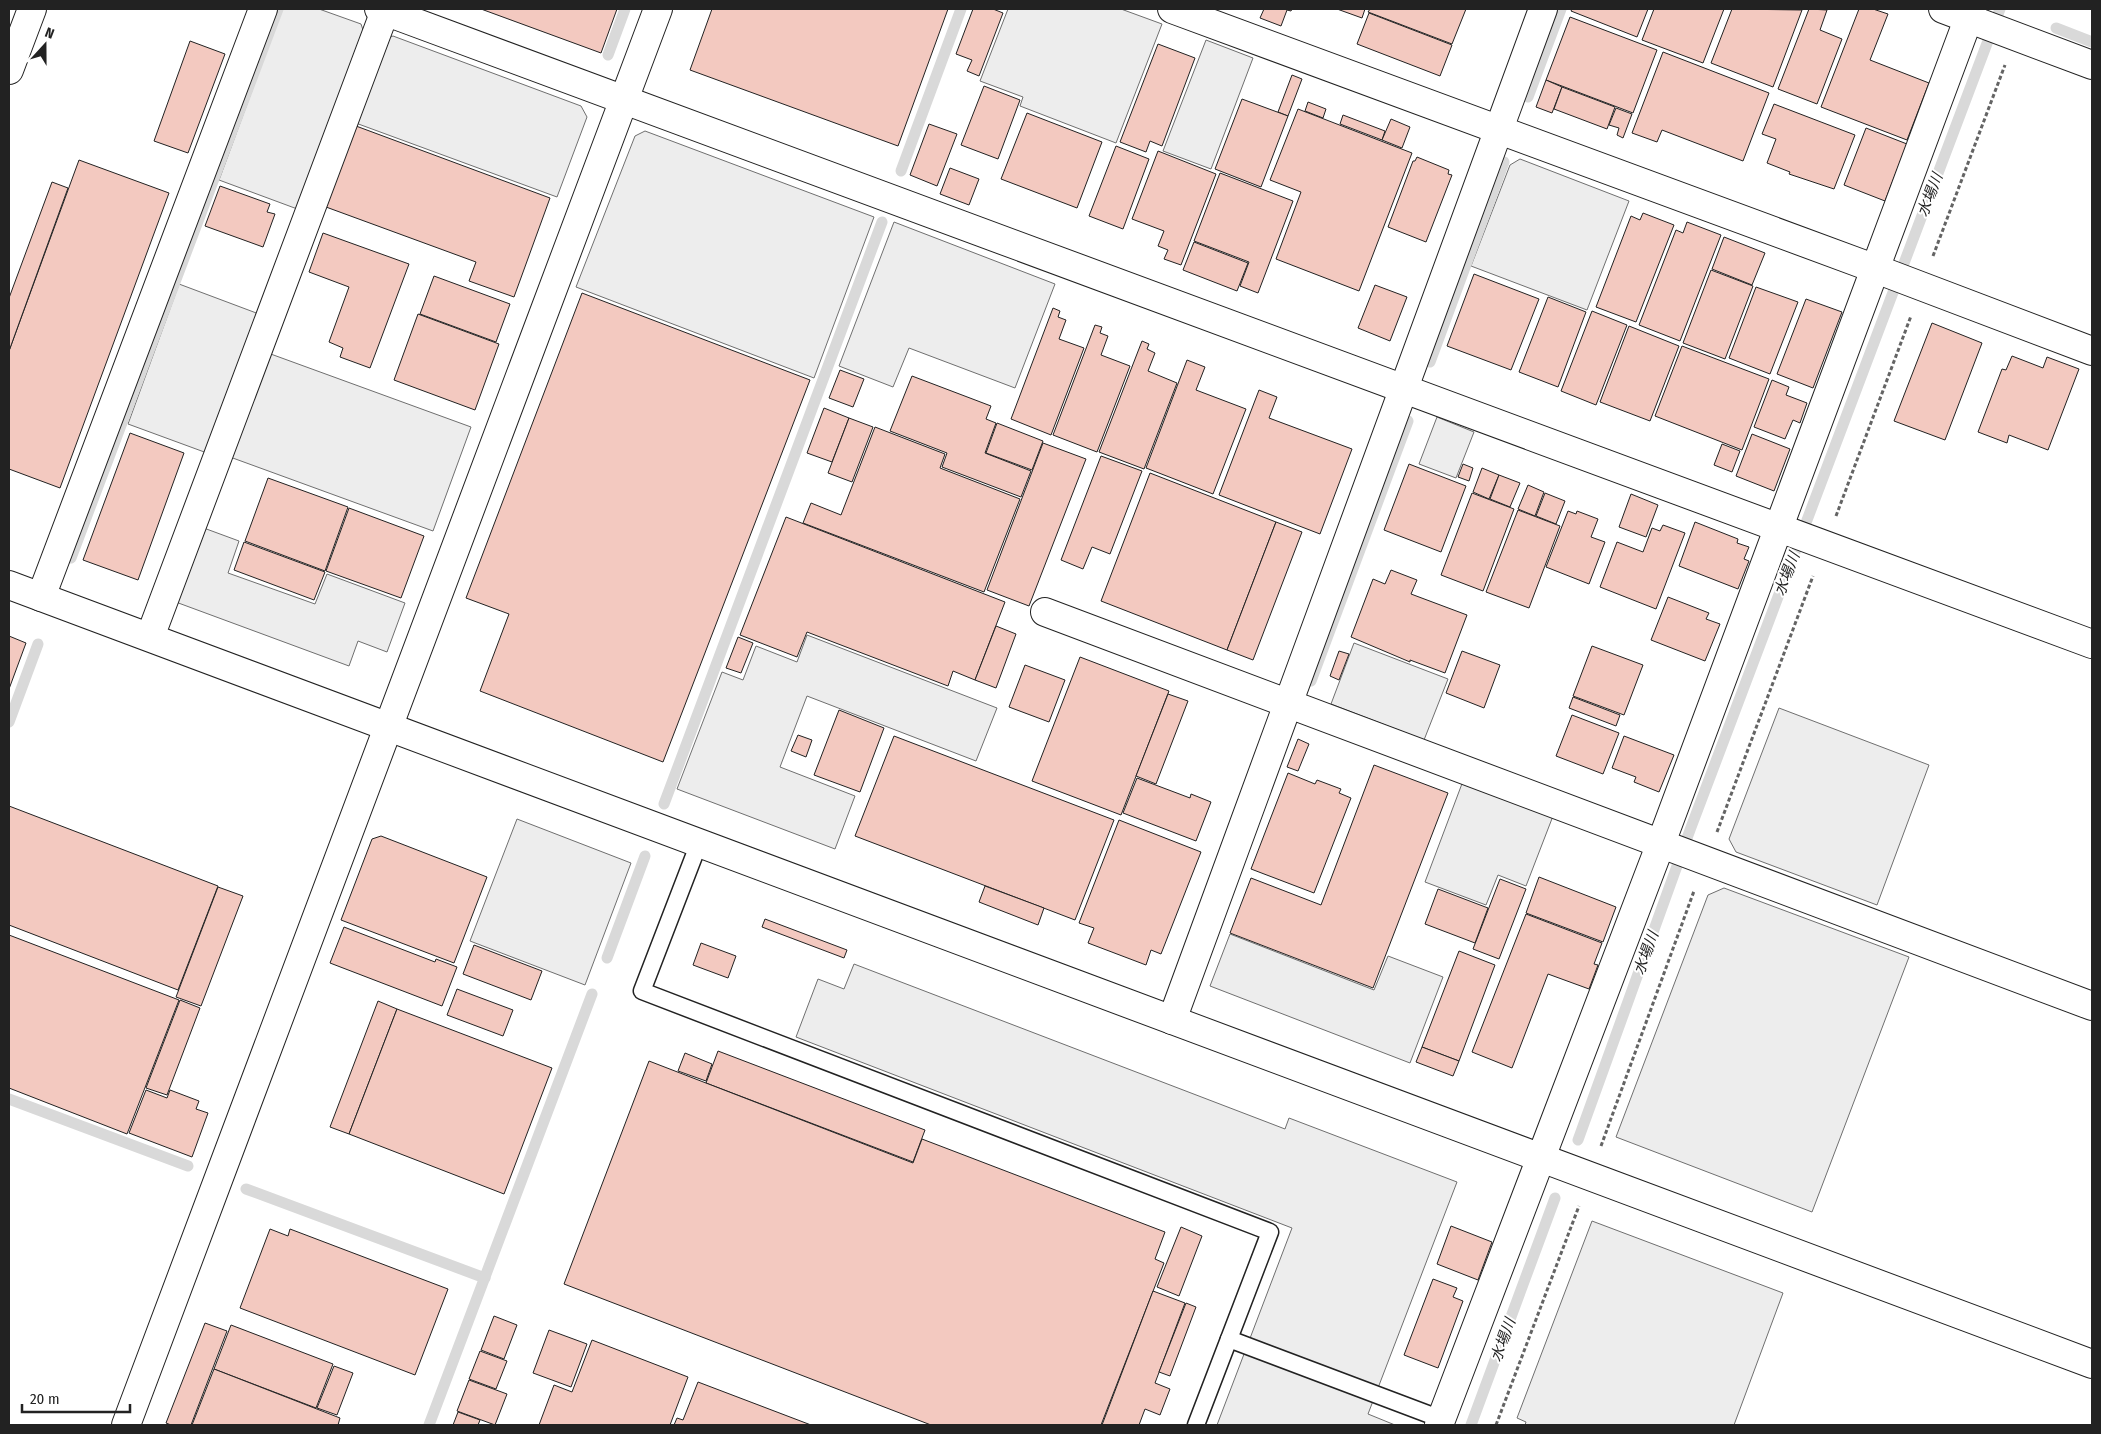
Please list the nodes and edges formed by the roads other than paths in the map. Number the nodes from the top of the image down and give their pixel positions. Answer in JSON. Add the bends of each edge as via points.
{"nodes":[{"id":1,"x":32,"y":9,"type":"edge"},
{"id":2,"x":263,"y":9,"type":"edge"},
{"id":3,"x":658,"y":9,"type":"edge"},
{"id":4,"x":1172,"y":9,"type":"edge"},
{"id":5,"x":1543,"y":9,"type":"edge"},
{"id":6,"x":1943,"y":9,"type":"edge"},
{"id":7,"x":382,"y":10,"type":"edge"},
{"id":8,"x":1973,"y":17,"type":"edge"},
{"id":9,"x":2092,"y":65,"type":"edge"},
{"id":10,"x":9,"y":70,"type":"edge"},
{"id":11,"x":624,"y":100,"type":"junction"},
{"id":12,"x":1499,"y":129,"type":"junction"},
{"id":13,"x":1881,"y":270,"type":"junction"},
{"id":14,"x":2092,"y":351,"type":"edge"},
{"id":15,"x":1404,"y":388,"type":"junction"},
{"id":16,"x":1784,"y":528,"type":"junction"},
{"id":17,"x":9,"y":585,"type":"edge"},
{"id":18,"x":42,"y":597,"type":"junction"},
{"id":19,"x":1045,"y":612,"type":"dead end"},
{"id":20,"x":150,"y":637,"type":"junction"},
{"id":21,"x":2092,"y":644,"type":"edge"},
{"id":22,"x":1288,"y":703,"type":"junction"},
{"id":23,"x":390,"y":728,"type":"junction"},
{"id":24,"x":699,"y":843,"type":"junction"},
{"id":25,"x":1684,"y":851,"type":"junction"},
{"id":26,"x":2092,"y":1006,"type":"edge"},
{"id":27,"x":1172,"y":1020,"type":"junction"},
{"id":28,"x":1540,"y":1158,"type":"junction"},
{"id":29,"x":1230,"y":1339,"type":"junction"},
{"id":30,"x":2092,"y":1364,"type":"edge"},
{"id":31,"x":1448,"y":1423,"type":"edge"},
{"id":32,"x":126,"y":1425,"type":"edge"},
{"id":33,"x":1196,"y":1425,"type":"edge"}],
"edges":[{"from":1,"to":10,"type":"street"},
{"from":2,"to":18,"type":"street"},
{"from":3,"to":11,"type":"street"},
{"from":4,"to":12,"type":"street"},
{"from":5,"to":12,"type":"street"},
{"from":6,"to":8,"type":"street"},
{"from":7,"to":11,"type":"street"},
{"from":7,"to":20,"type":"street"},
{"from":8,"to":9,"type":"street"},
{"from":8,"to":13,"type":"street"},
{"from":11,"to":15,"type":"street"},
{"from":11,"to":23,"type":"street"},
{"from":12,"to":13,"type":"street"},
{"from":12,"to":15,"type":"street"},
{"from":13,"to":14,"type":"street"},
{"from":13,"to":16,"type":"street"},
{"from":15,"to":16,"type":"street"},
{"from":15,"to":22,"type":"street"},
{"from":16,"to":21,"type":"street"},
{"from":16,"to":25,"type":"street"},
{"from":17,"to":18,"type":"street"},
{"from":18,"to":20,"type":"street"},
{"from":19,"to":22,"type":"street"},
{"from":20,"to":23,"type":"street"},
{"from":22,"to":25,"type":"street"},
{"from":22,"to":27,"type":"street"},
{"from":23,"to":24,"type":"street"},
{"from":23,"to":32,"type":"street"},
{"from":24,"to":27,"type":"street"},
{"from":24,"to":29,"type":"lane","via":[[642,991],[1270,1232]]},
{"from":25,"to":26,"type":"street"},
{"from":25,"to":28,"type":"street"},
{"from":27,"to":28,"type":"street"},
{"from":28,"to":30,"type":"street"},
{"from":28,"to":31,"type":"street"},
{"from":29,"to":31,"type":"lane"},
{"from":29,"to":33,"type":"lane"}]}
